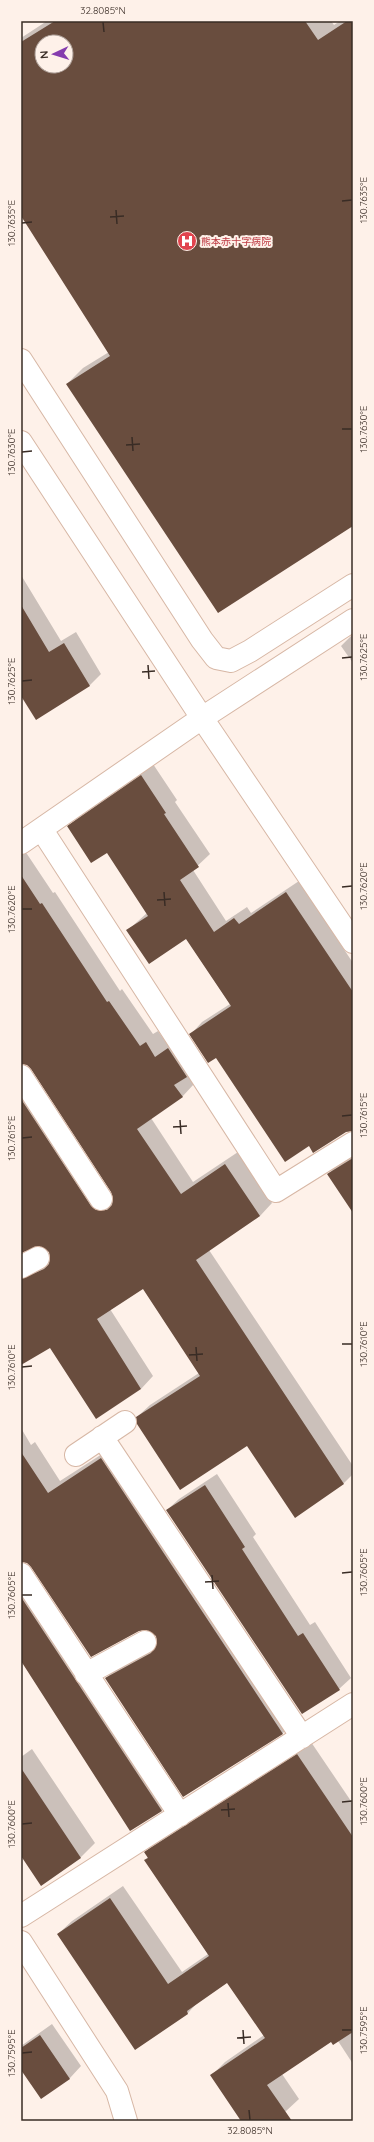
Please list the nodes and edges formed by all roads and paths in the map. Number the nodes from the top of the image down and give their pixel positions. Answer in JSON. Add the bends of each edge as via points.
{"nodes":[{"id":1,"x":21,"y":360,"type":"edge"},
{"id":2,"x":21,"y":442,"type":"edge"},
{"id":3,"x":353,"y":585,"type":"edge"},
{"id":4,"x":353,"y":620,"type":"edge"},
{"id":5,"x":202,"y":718,"type":"junction"},
{"id":6,"x":42,"y":830,"type":"junction"},
{"id":7,"x":21,"y":843,"type":"edge"},
{"id":8,"x":353,"y":942,"type":"edge"},
{"id":9,"x":21,"y":1076,"type":"edge"},
{"id":10,"x":353,"y":1143,"type":"edge"},
{"id":11,"x":101,"y":1199,"type":"dead end"},
{"id":12,"x":125,"y":1422,"type":"dead end"},
{"id":13,"x":102,"y":1437,"type":"junction"},
{"id":14,"x":76,"y":1455,"type":"dead end"},
{"id":15,"x":21,"y":1574,"type":"edge"},
{"id":16,"x":145,"y":1642,"type":"dead end"},
{"id":17,"x":86,"y":1674,"type":"junction"},
{"id":18,"x":353,"y":1704,"type":"edge"},
{"id":19,"x":302,"y":1737,"type":"junction"},
{"id":20,"x":180,"y":1815,"type":"junction"},
{"id":21,"x":21,"y":1916,"type":"edge"},
{"id":22,"x":21,"y":1942,"type":"edge"},
{"id":23,"x":126,"y":2121,"type":"edge"}],
"edges":[{"from":1,"to":3,"type":"street","via":[[216,658],[231,661],[250,651]]},
{"from":2,"to":5,"type":"street"},
{"from":4,"to":5,"type":"street"},
{"from":5,"to":6,"type":"street"},
{"from":5,"to":8,"type":"street"},
{"from":6,"to":7,"type":"street"},
{"from":6,"to":10,"type":"street","via":[[276,1191]]},
{"from":9,"to":11,"type":"street"},
{"from":12,"to":13,"type":"street"},
{"from":13,"to":14,"type":"street"},
{"from":13,"to":19,"type":"street"},
{"from":15,"to":17,"type":"street"},
{"from":16,"to":17,"type":"street"},
{"from":17,"to":20,"type":"street"},
{"from":18,"to":19,"type":"street"},
{"from":19,"to":20,"type":"street"},
{"from":20,"to":21,"type":"street"},
{"from":22,"to":23,"type":"street","via":[[117,2091]]}]}
